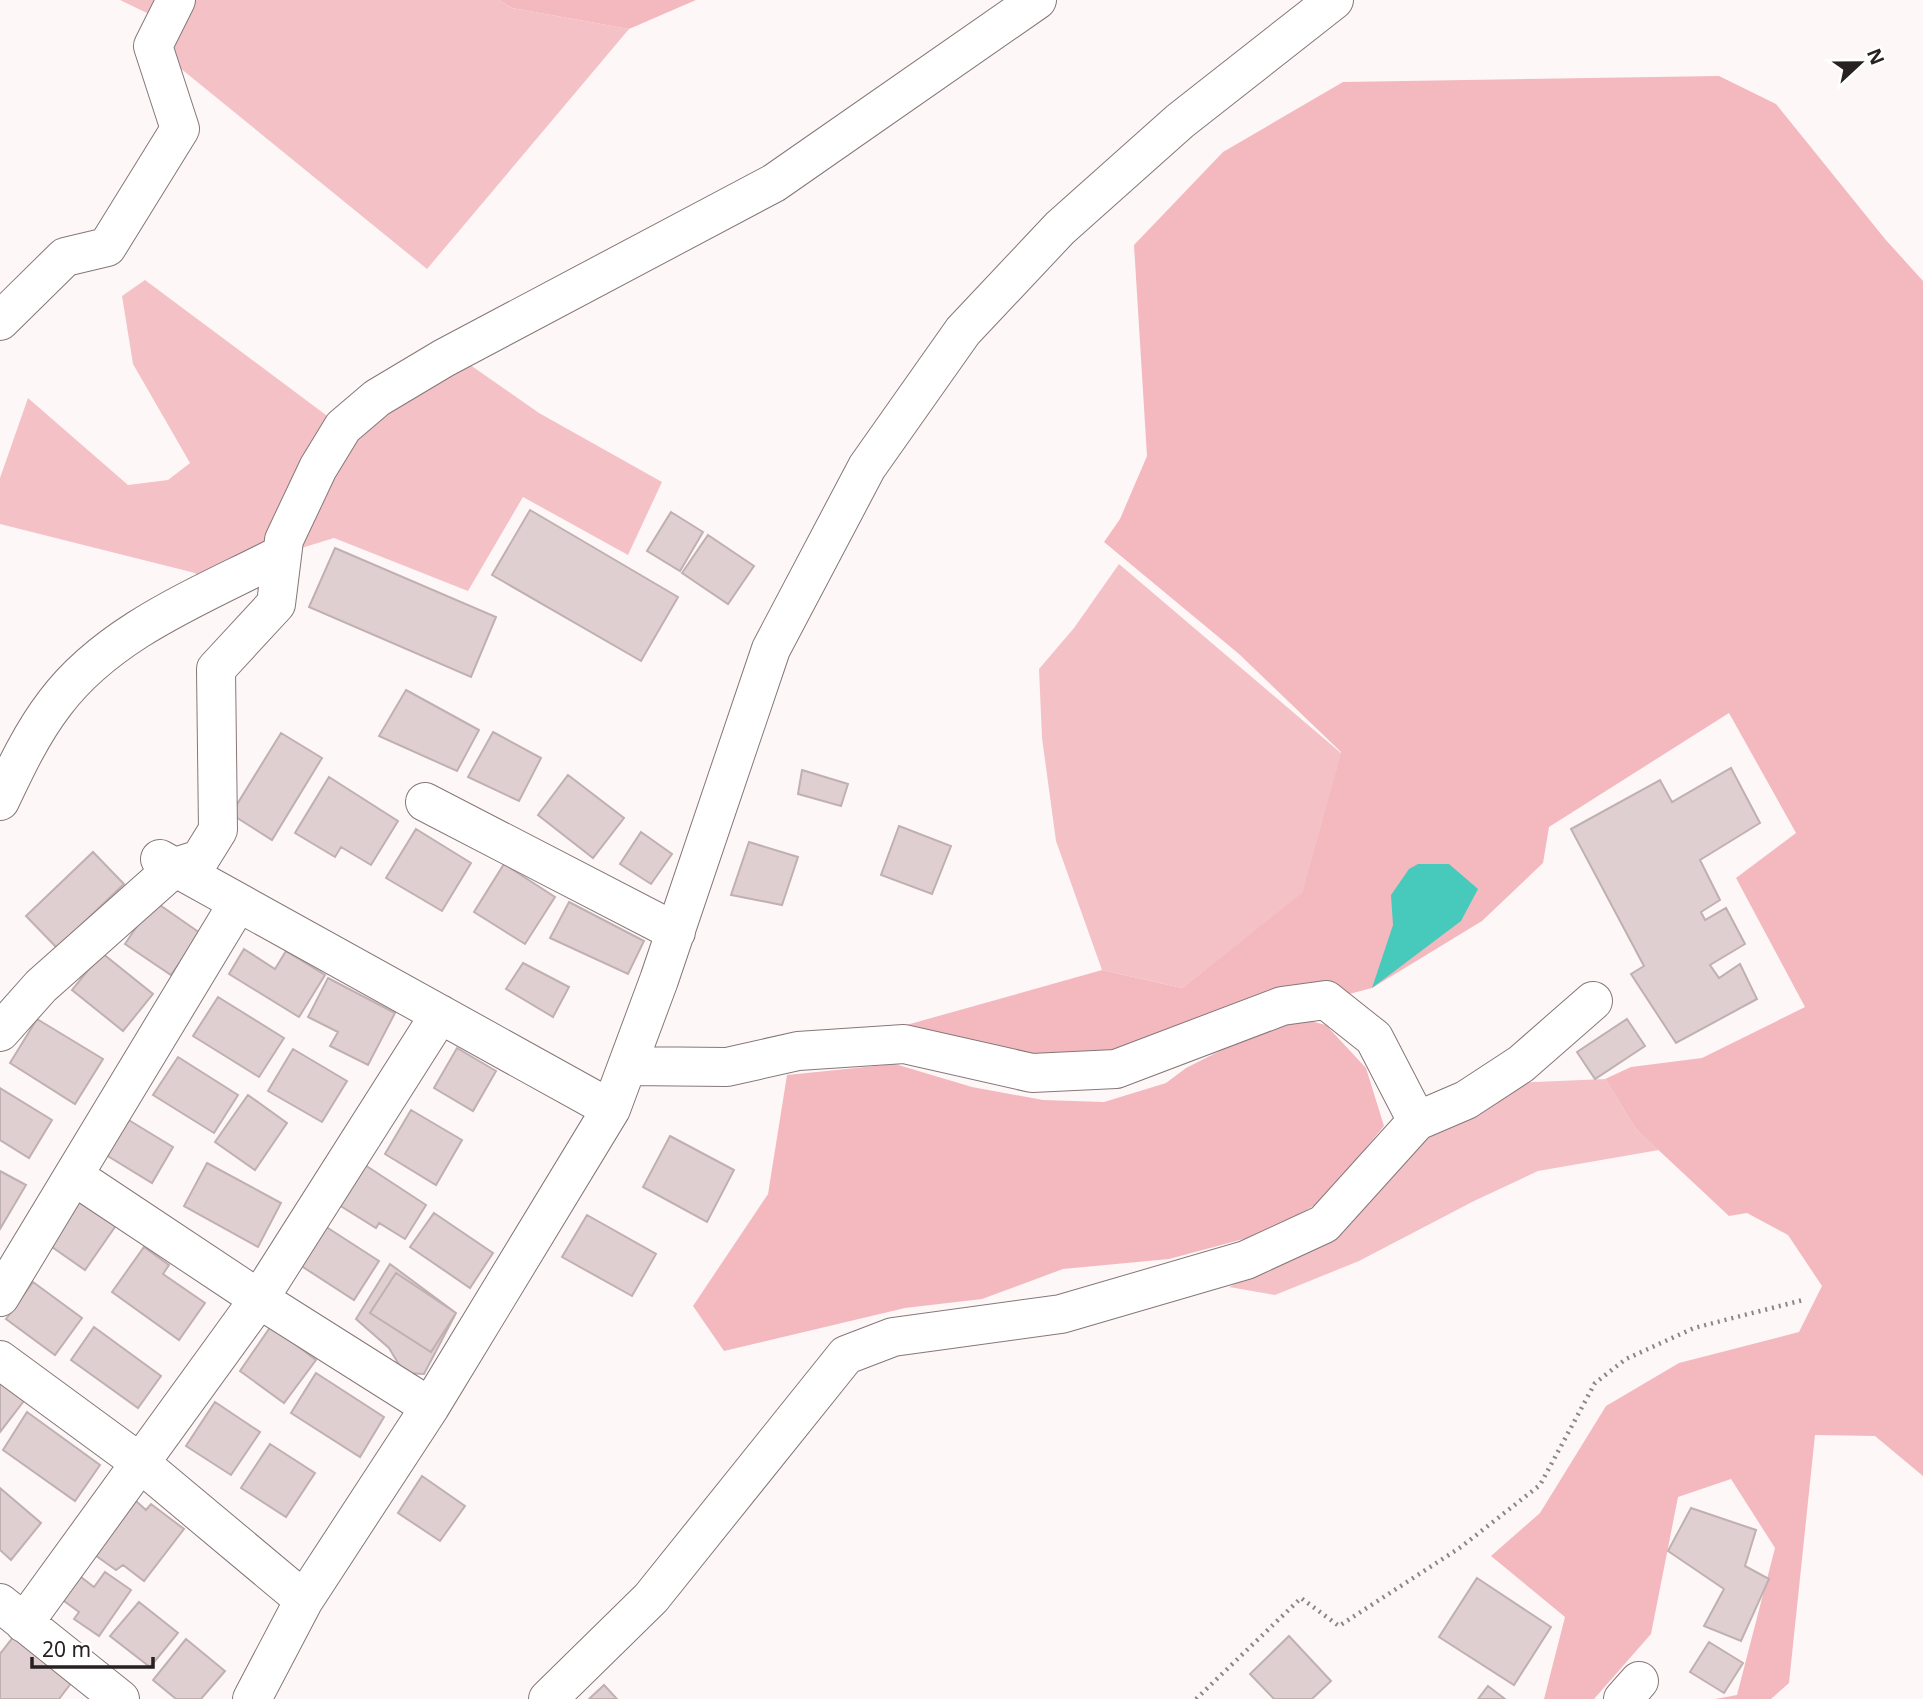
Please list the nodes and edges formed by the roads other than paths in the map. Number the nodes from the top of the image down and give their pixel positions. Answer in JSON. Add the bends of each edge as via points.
{"nodes":[{"id":1,"x":176,"y":0,"type":"edge"},
{"id":2,"x":1037,"y":0,"type":"edge"},
{"id":3,"x":1334,"y":0,"type":"edge"},
{"id":4,"x":0,"y":321,"type":"edge"},
{"id":5,"x":282,"y":554,"type":"junction"},
{"id":6,"x":0,"y":801,"type":"edge"},
{"id":7,"x":425,"y":802,"type":"dead end"},
{"id":8,"x":165,"y":862,"type":"junction"},
{"id":9,"x":238,"y":903,"type":"junction"},
{"id":10,"x":676,"y":932,"type":"junction"},
{"id":11,"x":1593,"y":1002,"type":"dead end"},
{"id":12,"x":440,"y":1014,"type":"junction"},
{"id":13,"x":0,"y":1032,"type":"edge"},
{"id":14,"x":627,"y":1066,"type":"junction"},
{"id":15,"x":611,"y":1109,"type":"junction"},
{"id":16,"x":1418,"y":1121,"type":"junction"},
{"id":17,"x":74,"y":1176,"type":"junction"},
{"id":18,"x":0,"y":1297,"type":"edge"},
{"id":19,"x":259,"y":1299,"type":"junction"},
{"id":20,"x":0,"y":1360,"type":"edge"},
{"id":21,"x":430,"y":1407,"type":"junction"},
{"id":22,"x":139,"y":1462,"type":"junction"},
{"id":23,"x":304,"y":1600,"type":"junction"},
{"id":24,"x":9,"y":1616,"type":"edge"},
{"id":25,"x":120,"y":1699,"type":"edge"},
{"id":26,"x":252,"y":1699,"type":"edge"},
{"id":27,"x":548,"y":1699,"type":"edge"}],
"edges":[{"from":1,"to":4,"type":"street","via":[[153,46],[180,129],[107,247],[65,257]]},
{"from":2,"to":5,"type":"street","via":[[774,183],[377,398],[342,427],[284,540]]},
{"from":3,"to":10,"type":"street","via":[[1180,121],[1060,228],[963,331],[875,455],[771,649]]},
{"from":5,"to":6,"type":"street","via":[[148,624],[99,657],[55,702],[23,752]]},
{"from":5,"to":8,"type":"street","via":[[276,604],[216,669],[218,830],[200,859]]},
{"from":7,"to":10,"type":"street"},
{"from":8,"to":9,"type":"street"},
{"from":8,"to":13,"type":"street"},
{"from":9,"to":12,"type":"street"},
{"from":9,"to":17,"type":"street"},
{"from":10,"to":14,"type":"street"},
{"from":11,"to":16,"type":"street","via":[[1521,1064],[1466,1100]]},
{"from":12,"to":15,"type":"street"},
{"from":12,"to":19,"type":"street"},
{"from":14,"to":15,"type":"street"},
{"from":14,"to":16,"type":"street","via":[[727,1067],[798,1051],[904,1044],[1032,1073],[1116,1069],[1282,1006],[1326,1000],[1374,1038]]},
{"from":15,"to":21,"type":"street"},
{"from":16,"to":27,"type":"street","via":[[1324,1224],[1246,1260],[1061,1314],[893,1338],[846,1354],[651,1598]]},
{"from":17,"to":18,"type":"street"},
{"from":17,"to":19,"type":"street"},
{"from":19,"to":21,"type":"street"},
{"from":19,"to":22,"type":"street"},
{"from":20,"to":22,"type":"street"},
{"from":21,"to":23,"type":"street"},
{"from":22,"to":23,"type":"street"},
{"from":22,"to":24,"type":"street"},
{"from":23,"to":26,"type":"street"},
{"from":24,"to":25,"type":"street"}]}
